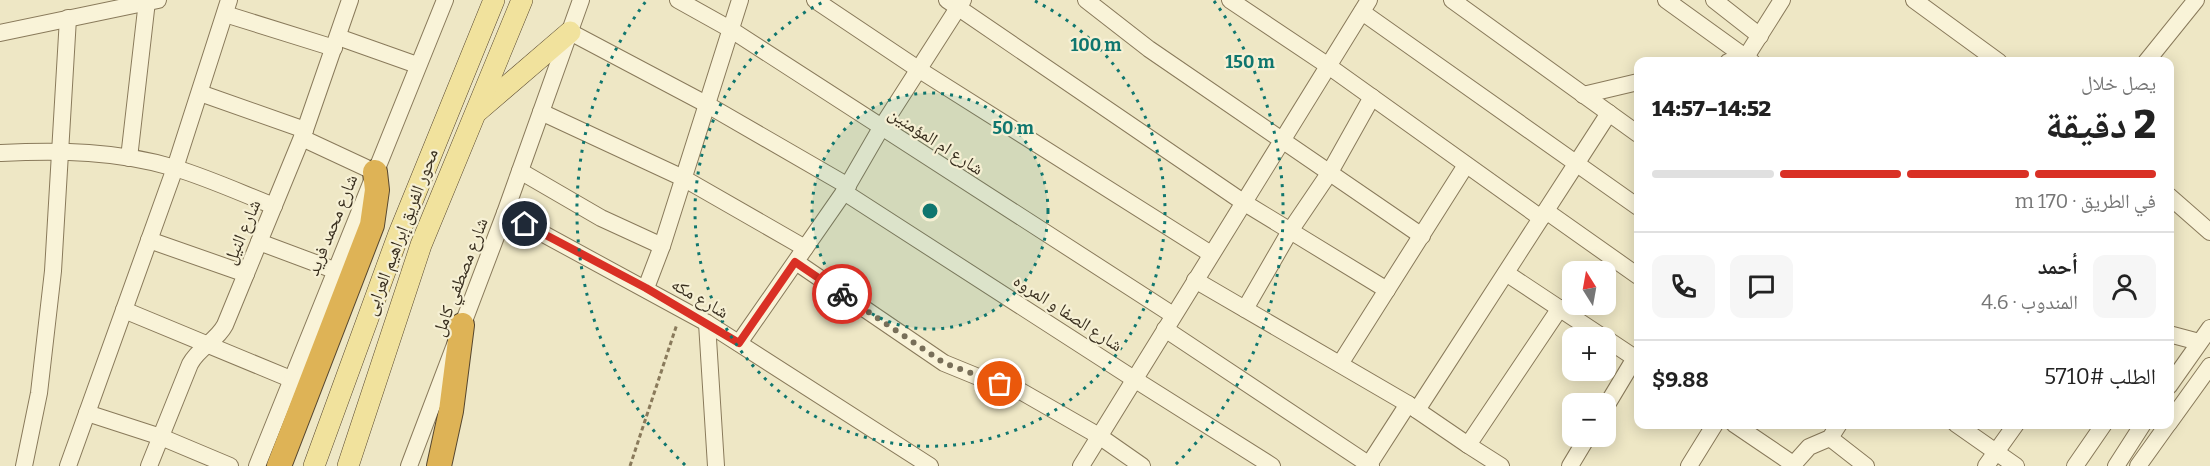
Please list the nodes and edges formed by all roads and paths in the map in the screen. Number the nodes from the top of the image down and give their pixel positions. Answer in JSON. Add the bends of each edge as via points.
{"nodes":[{"id":1,"x":350,"y":0,"type":"edge"},
{"id":2,"x":445,"y":0,"type":"edge"},
{"id":3,"x":494,"y":0,"type":"edge"},
{"id":4,"x":522,"y":0,"type":"edge"},
{"id":5,"x":581,"y":0,"type":"edge"},
{"id":6,"x":678,"y":0,"type":"edge"},
{"id":7,"x":740,"y":0,"type":"edge"},
{"id":8,"x":815,"y":0,"type":"edge"},
{"id":9,"x":1086,"y":0,"type":"edge"},
{"id":10,"x":1230,"y":0,"type":"edge"},
{"id":11,"x":1452,"y":0,"type":"edge"},
{"id":12,"x":1666,"y":0,"type":"edge"},
{"id":13,"x":1714,"y":0,"type":"edge"},
{"id":14,"x":1782,"y":0,"type":"edge"},
{"id":15,"x":1914,"y":0,"type":"edge"},
{"id":16,"x":2196,"y":0,"type":"edge"},
{"id":17,"x":153,"y":1,"type":"edge"},
{"id":18,"x":956,"y":3,"type":"edge"},
{"id":19,"x":1366,"y":6,"type":"edge"},
{"id":20,"x":227,"y":7,"type":"edge"},
{"id":21,"x":68,"y":18,"type":"junction"},
{"id":22,"x":730,"y":29,"type":"junction"},
{"id":23,"x":570,"y":32,"type":"junction"},
{"id":24,"x":0,"y":33,"type":"edge"},
{"id":25,"x":1760,"y":36,"type":"junction"},
{"id":26,"x":336,"y":42,"type":"junction"},
{"id":27,"x":1746,"y":57,"type":"edge"},
{"id":28,"x":1750,"y":57,"type":"edge"},
{"id":29,"x":1992,"y":57,"type":"edge"},
{"id":30,"x":2150,"y":57,"type":"edge"},
{"id":31,"x":417,"y":65,"type":"junction"},
{"id":32,"x":1327,"y":65,"type":"junction"},
{"id":33,"x":918,"y":69,"type":"junction"},
{"id":34,"x":1634,"y":83,"type":"edge"},
{"id":35,"x":200,"y":93,"type":"junction"},
{"id":36,"x":1583,"y":95,"type":"junction"},
{"id":37,"x":1372,"y":97,"type":"junction"},
{"id":38,"x":706,"y":104,"type":"junction"},
{"id":39,"x":541,"y":112,"type":"junction"},
{"id":40,"x":476,"y":113,"type":"junction"},
{"id":41,"x":1609,"y":113,"type":"junction"},
{"id":42,"x":881,"y":128,"type":"junction"},
{"id":43,"x":1634,"y":131,"type":"edge"},
{"id":44,"x":304,"y":134,"type":"junction"},
{"id":45,"x":1282,"y":139,"type":"junction"},
{"id":46,"x":60,"y":150,"type":"junction"},
{"id":47,"x":1,"y":153,"type":"edge"},
{"id":48,"x":129,"y":158,"type":"junction"},
{"id":49,"x":1577,"y":163,"type":"junction"},
{"id":50,"x":1466,"y":165,"type":"junction"},
{"id":51,"x":175,"y":168,"type":"junction"},
{"id":52,"x":520,"y":171,"type":"junction"},
{"id":53,"x":375,"y":172,"type":"junction"},
{"id":54,"x":1330,"y":172,"type":"junction"},
{"id":55,"x":683,"y":178,"type":"junction"},
{"id":56,"x":846,"y":189,"type":"junction"},
{"id":57,"x":2174,"y":200,"type":"edge"},
{"id":58,"x":1243,"y":202,"type":"junction"},
{"id":59,"x":1634,"y":204,"type":"edge"},
{"id":60,"x":274,"y":206,"type":"junction"},
{"id":61,"x":505,"y":213,"type":"junction"},
{"id":62,"x":1544,"y":214,"type":"junction"},
{"id":63,"x":1290,"y":231,"type":"junction"},
{"id":64,"x":2210,"y":232,"type":"edge"},
{"id":65,"x":1422,"y":236,"type":"junction"},
{"id":66,"x":149,"y":240,"type":"junction"},
{"id":67,"x":259,"y":242,"type":"junction"},
{"id":68,"x":662,"y":246,"type":"junction"},
{"id":69,"x":805,"y":248,"type":"junction"},
{"id":70,"x":1211,"y":254,"type":"junction"},
{"id":71,"x":795,"y":262,"type":"junction"},
{"id":72,"x":334,"y":270,"type":"junction"},
{"id":73,"x":1634,"y":270,"type":"edge"},
{"id":74,"x":1506,"y":273,"type":"junction"},
{"id":75,"x":246,"y":274,"type":"junction"},
{"id":76,"x":1195,"y":280,"type":"junction"},
{"id":77,"x":646,"y":288,"type":"junction"},
{"id":78,"x":1387,"y":290,"type":"junction"},
{"id":79,"x":1560,"y":308,"type":"junction"},
{"id":80,"x":1245,"y":309,"type":"junction"},
{"id":81,"x":124,"y":310,"type":"junction"},
{"id":82,"x":682,"y":311,"type":"junction"},
{"id":83,"x":1169,"y":322,"type":"junction"},
{"id":84,"x":707,"y":323,"type":"junction"},
{"id":85,"x":462,"y":325,"type":"junction"},
{"id":86,"x":1588,"y":327,"type":"edge"},
{"id":87,"x":2210,"y":328,"type":"edge"},
{"id":88,"x":2174,"y":335,"type":"edge"},
{"id":89,"x":2199,"y":342,"type":"junction"},
{"id":90,"x":739,"y":343,"type":"junction"},
{"id":91,"x":208,"y":344,"type":"junction"},
{"id":92,"x":1616,"y":346,"type":"edge"},
{"id":93,"x":1634,"y":358,"type":"edge"},
{"id":94,"x":1634,"y":362,"type":"edge"},
{"id":95,"x":1340,"y":364,"type":"junction"},
{"id":96,"x":2210,"y":366,"type":"edge"},
{"id":97,"x":1134,"y":379,"type":"junction"},
{"id":98,"x":2174,"y":379,"type":"edge"},
{"id":99,"x":293,"y":380,"type":"junction"},
{"id":100,"x":1614,"y":393,"type":"edge"},
{"id":101,"x":1412,"y":407,"type":"junction"},
{"id":102,"x":87,"y":413,"type":"junction"},
{"id":103,"x":2174,"y":416,"type":"edge"},
{"id":104,"x":1712,"y":429,"type":"edge"},
{"id":105,"x":1741,"y":429,"type":"edge"},
{"id":106,"x":1961,"y":429,"type":"edge"},
{"id":107,"x":2012,"y":429,"type":"edge"},
{"id":108,"x":2101,"y":429,"type":"edge"},
{"id":109,"x":2140,"y":429,"type":"edge"},
{"id":110,"x":2164,"y":429,"type":"edge"},
{"id":111,"x":1834,"y":431,"type":"edge"},
{"id":112,"x":1099,"y":436,"type":"junction"},
{"id":113,"x":160,"y":437,"type":"junction"},
{"id":114,"x":1468,"y":445,"type":"junction"},
{"id":115,"x":1581,"y":447,"type":"edge"},
{"id":116,"x":1991,"y":459,"type":"edge"},
{"id":117,"x":1792,"y":465,"type":"edge"},
{"id":118,"x":24,"y":466,"type":"edge"},
{"id":119,"x":68,"y":466,"type":"edge"},
{"id":120,"x":149,"y":466,"type":"edge"},
{"id":121,"x":230,"y":466,"type":"edge"},
{"id":122,"x":257,"y":466,"type":"edge"},
{"id":123,"x":279,"y":466,"type":"edge"},
{"id":124,"x":314,"y":466,"type":"edge"},
{"id":125,"x":348,"y":466,"type":"edge"},
{"id":126,"x":409,"y":466,"type":"edge"},
{"id":127,"x":439,"y":466,"type":"edge"},
{"id":128,"x":630,"y":466,"type":"edge"},
{"id":129,"x":716,"y":466,"type":"edge"},
{"id":130,"x":930,"y":466,"type":"edge"},
{"id":131,"x":1081,"y":466,"type":"edge"},
{"id":132,"x":1142,"y":466,"type":"edge"},
{"id":133,"x":1272,"y":466,"type":"edge"},
{"id":134,"x":1369,"y":466,"type":"edge"},
{"id":135,"x":1501,"y":466,"type":"edge"},
{"id":136,"x":1570,"y":466,"type":"edge"},
{"id":137,"x":1689,"y":466,"type":"edge"},
{"id":138,"x":1866,"y":466,"type":"edge"},
{"id":139,"x":2016,"y":466,"type":"edge"},
{"id":140,"x":2075,"y":466,"type":"edge"},
{"id":141,"x":2116,"y":466,"type":"edge"},
{"id":142,"x":2138,"y":466,"type":"edge"}],
"edges":[{"from":1,"to":26,"type":"street","name":"شارع النيل"},
{"from":2,"to":31,"type":"street","name":"شارع محمد فريد"},
{"from":3,"to":124,"type":"main road","name":"محور الفريق إبراهيم العرابى","via":[[398,236]]},
{"from":4,"to":40,"type":"main road","name":"محور الفريق إبراهيم العرابى"},
{"from":5,"to":23,"type":"street","name":"شارع مصطفي كامل"},
{"from":6,"to":22,"type":"street","name":"شارع ام المؤمنين"},
{"from":7,"to":22,"type":"street"},
{"from":8,"to":33,"type":"street"},
{"from":9,"to":45,"type":"street","via":[[1149,49]]},
{"from":10,"to":32,"type":"street"},
{"from":11,"to":36,"type":"street"},
{"from":12,"to":27,"type":"street"},
{"from":13,"to":25,"type":"street"},
{"from":14,"to":25,"type":"street"},
{"from":15,"to":29,"type":"street"},
{"from":16,"to":30,"type":"street"},
{"from":17,"to":21,"type":"street"},
{"from":17,"to":48,"type":"street"},
{"from":18,"to":33,"type":"street"},
{"from":18,"to":58,"type":"street"},
{"from":19,"to":32,"type":"street"},
{"from":19,"to":49,"type":"street"},
{"from":20,"to":26,"type":"street"},
{"from":20,"to":35,"type":"street"},
{"from":21,"to":24,"type":"street"},
{"from":21,"to":46,"type":"street"},
{"from":22,"to":38,"type":"street"},
{"from":22,"to":42,"type":"street","name":"شارع ام المؤمنين"},
{"from":23,"to":38,"type":"street","name":"شارع الصفا و المروه"},
{"from":23,"to":39,"type":"street","name":"شارع مصطفي كامل"},
{"from":23,"to":40,"type":"main road"},
{"from":25,"to":28,"type":"street"},
{"from":26,"to":31,"type":"street"},
{"from":26,"to":44,"type":"street","name":"شارع النيل"},
{"from":31,"to":53,"type":"street","name":"شارع محمد فريد"},
{"from":32,"to":37,"type":"street"},
{"from":32,"to":45,"type":"street"},
{"from":33,"to":42,"type":"street"},
{"from":33,"to":70,"type":"street"},
{"from":34,"to":36,"type":"street"},
{"from":35,"to":44,"type":"street"},
{"from":35,"to":51,"type":"street"},
{"from":36,"to":41,"type":"street"},
{"from":37,"to":50,"type":"street"},
{"from":37,"to":54,"type":"street"},
{"from":38,"to":55,"type":"street"},
{"from":38,"to":56,"type":"street","name":"شارع الصفا و المروه"},
{"from":39,"to":52,"type":"street","name":"شارع مصطفي كامل"},
{"from":39,"to":55,"type":"street"},
{"from":40,"to":125,"type":"main road","name":"محور الفريق إبراهيم العرابى","via":[[421,245]]},
{"from":41,"to":43,"type":"street"},
{"from":41,"to":49,"type":"street"},
{"from":42,"to":56,"type":"street"},
{"from":42,"to":83,"type":"street","name":"شارع ام المؤمنين"},
{"from":44,"to":53,"type":"street"},
{"from":44,"to":60,"type":"street","name":"شارع النيل"},
{"from":45,"to":54,"type":"street"},
{"from":45,"to":58,"type":"street"},
{"from":46,"to":47,"type":"street"},
{"from":46,"to":48,"type":"street"},
{"from":46,"to":118,"type":"street","via":[[53,271],[39,393]]},
{"from":48,"to":51,"type":"street"},
{"from":49,"to":59,"type":"street"},
{"from":49,"to":62,"type":"street"},
{"from":50,"to":62,"type":"street"},
{"from":50,"to":65,"type":"street"},
{"from":51,"to":60,"type":"street"},
{"from":51,"to":66,"type":"street"},
{"from":52,"to":61,"type":"street","name":"شارع مصطفي كامل"},
{"from":52,"to":68,"type":"street","via":[[602,218]]},
{"from":53,"to":72,"type":"street","name":"شارع محمد فريد"},
{"from":53,"to":123,"type":"highway","via":[[376,207],[367,242]]},
{"from":54,"to":63,"type":"street"},
{"from":54,"to":65,"type":"street"},
{"from":55,"to":68,"type":"street"},
{"from":55,"to":69,"type":"street"},
{"from":56,"to":69,"type":"street"},
{"from":56,"to":97,"type":"street","name":"شارع الصفا و المروه"},
{"from":57,"to":64,"type":"street"},
{"from":58,"to":63,"type":"street"},
{"from":58,"to":70,"type":"street"},
{"from":60,"to":67,"type":"street","name":"شارع النيل"},
{"from":61,"to":77,"type":"street","name":"شارع مكه"},
{"from":61,"to":85,"type":"street","name":"شارع مصطفي كامل"},
{"from":62,"to":73,"type":"street"},
{"from":62,"to":74,"type":"street"},
{"from":63,"to":78,"type":"street"},
{"from":63,"to":80,"type":"street"},
{"from":65,"to":78,"type":"street"},
{"from":66,"to":75,"type":"street"},
{"from":66,"to":81,"type":"street"},
{"from":67,"to":72,"type":"street"},
{"from":67,"to":75,"type":"street","name":"شارع النيل"},
{"from":68,"to":77,"type":"street"},
{"from":69,"to":71,"type":"street"},
{"from":70,"to":76,"type":"street"},
{"from":71,"to":90,"type":"street"},
{"from":71,"to":112,"type":"street","via":[[944,363],[1017,389]]},
{"from":72,"to":99,"type":"street","name":"شارع محمد فريد"},
{"from":74,"to":79,"type":"street"},
{"from":74,"to":101,"type":"street"},
{"from":75,"to":91,"type":"street","name":"شارع النيل","via":[[221,333]]},
{"from":76,"to":80,"type":"street"},
{"from":76,"to":83,"type":"street"},
{"from":77,"to":82,"type":"street","name":"شارع مكه"},
{"from":78,"to":95,"type":"street"},
{"from":79,"to":86,"type":"street"},
{"from":79,"to":114,"type":"street"},
{"from":80,"to":95,"type":"street"},
{"from":81,"to":91,"type":"street"},
{"from":81,"to":102,"type":"street"},
{"from":82,"to":84,"type":"street","name":"شارع مكه"},
{"from":82,"to":128,"type":"path"},
{"from":83,"to":97,"type":"street"},
{"from":83,"to":134,"type":"street","name":"شارع ام المؤمنين"},
{"from":84,"to":90,"type":"street","name":"شارع مكه"},
{"from":84,"to":129,"type":"street"},
{"from":85,"to":126,"type":"street","name":"شارع مصطفي كامل"},
{"from":85,"to":127,"type":"highway"},
{"from":87,"to":89,"type":"street"},
{"from":88,"to":89,"type":"street"},
{"from":89,"to":98,"type":"street"},
{"from":90,"to":130,"type":"street","name":"شارع مكه"},
{"from":91,"to":99,"type":"street"},
{"from":91,"to":113,"type":"street","name":"شارع النيل","via":[[194,356]]},
{"from":92,"to":93,"type":"street"},
{"from":94,"to":100,"type":"street"},
{"from":95,"to":101,"type":"street"},
{"from":96,"to":103,"type":"street"},
{"from":97,"to":112,"type":"street"},
{"from":97,"to":133,"type":"street","name":"شارع الصفا و المروه"},
{"from":99,"to":122,"type":"street","name":"شارع محمد فريد"},
{"from":101,"to":114,"type":"street"},
{"from":101,"to":134,"type":"street"},
{"from":102,"to":113,"type":"street"},
{"from":102,"to":119,"type":"street"},
{"from":104,"to":137,"type":"street"},
{"from":105,"to":117,"type":"street"},
{"from":106,"to":116,"type":"street"},
{"from":107,"to":116,"type":"street"},
{"from":108,"to":140,"type":"street"},
{"from":109,"to":141,"type":"street"},
{"from":110,"to":142,"type":"street"},
{"from":111,"to":117,"type":"street","via":[[1809,447]]},
{"from":111,"to":138,"type":"street"},
{"from":112,"to":131,"type":"street"},
{"from":112,"to":132,"type":"street"},
{"from":113,"to":120,"type":"street","name":"شارع النيل"},
{"from":113,"to":121,"type":"street"},
{"from":114,"to":135,"type":"street"},
{"from":115,"to":136,"type":"street"},
{"from":116,"to":139,"type":"street"}]}
